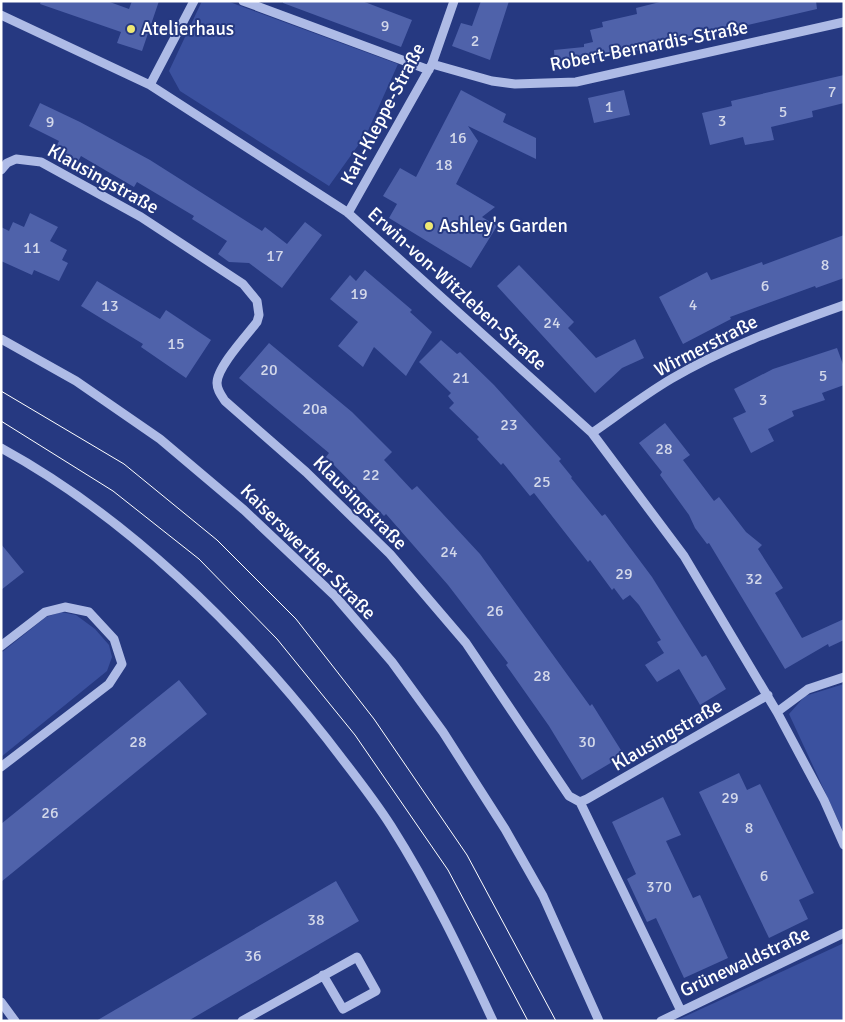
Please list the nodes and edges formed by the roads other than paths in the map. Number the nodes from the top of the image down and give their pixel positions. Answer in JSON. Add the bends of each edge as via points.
{"nodes":[{"id":1,"x":194,"y":1,"type":"edge"},
{"id":2,"x":243,"y":1,"type":"edge"},
{"id":3,"x":454,"y":1,"type":"edge"},
{"id":4,"x":1,"y":15,"type":"edge"},
{"id":5,"x":844,"y":22,"type":"edge"},
{"id":6,"x":430,"y":67,"type":"junction"},
{"id":7,"x":150,"y":85,"type":"junction"},
{"id":8,"x":1,"y":170,"type":"edge"},
{"id":9,"x":348,"y":213,"type":"junction"},
{"id":10,"x":844,"y":305,"type":"edge"},
{"id":11,"x":1,"y":339,"type":"edge"},
{"id":12,"x":592,"y":433,"type":"junction"},
{"id":13,"x":1,"y":448,"type":"edge"},
{"id":14,"x":1,"y":646,"type":"edge"},
{"id":15,"x":844,"y":677,"type":"edge"},
{"id":16,"x":768,"y":695,"type":"junction"},
{"id":17,"x":777,"y":712,"type":"junction"},
{"id":18,"x":1,"y":768,"type":"edge"},
{"id":19,"x":580,"y":802,"type":"junction"},
{"id":20,"x":844,"y":845,"type":"edge"},
{"id":21,"x":844,"y":933,"type":"edge"},
{"id":22,"x":323,"y":975,"type":"junction"},
{"id":23,"x":1,"y":1002,"type":"edge"},
{"id":24,"x":681,"y":1011,"type":"junction"},
{"id":25,"x":16,"y":1021,"type":"edge"},
{"id":26,"x":242,"y":1021,"type":"edge"},
{"id":27,"x":493,"y":1021,"type":"edge"},
{"id":28,"x":599,"y":1021,"type":"edge"},
{"id":29,"x":661,"y":1021,"type":"edge"}],
"edges":[{"from":1,"to":7,"type":"street"},
{"from":2,"to":6,"type":"street","name":"Robert-Bernardis-Straße"},
{"from":3,"to":6,"type":"street","name":"Karl-Kleppe-Straße"},
{"from":4,"to":7,"type":"street","name":"Erwin-von-Witzleben-Straße"},
{"from":5,"to":6,"type":"street","name":"Robert-Bernardis-Straße","via":[[576,82],[515,84]]},
{"from":6,"to":9,"type":"street","name":"Karl-Kleppe-Straße"},
{"from":7,"to":9,"type":"street","name":"Erwin-von-Witzleben-Straße"},
{"from":8,"to":19,"type":"street","name":"Klausingstraße","via":[[16,159],[41,162],[141,217],[250,291],[257,301],[260,315],[220,371],[218,392],[390,554],[466,643],[563,789]]},
{"from":9,"to":12,"type":"street","name":"Erwin-von-Witzleben-Straße"},
{"from":10,"to":12,"type":"street","name":"Wirmerstraße","via":[[720,353],[671,379]]},
{"from":11,"to":28,"type":"street","name":"Kaiserswerther Straße","via":[[76,382],[160,439],[244,510],[335,596],[392,662],[426,708],[505,829],[543,896]]},
{"from":12,"to":16,"type":"street","name":"Erwin-von-Witzleben-Straße","via":[[684,556]]},
{"from":13,"to":27,"type":"street","via":[[104,516],[168,569],[293,696],[391,825],[440,909]]},
{"from":14,"to":18,"type":"street","via":[[45,612],[65,607],[90,612],[114,639],[122,664],[109,684]]},
{"from":15,"to":17,"type":"street","via":[[808,690]]},
{"from":16,"to":17,"type":"street","name":"Erwin-von-Witzleben-Straße"},
{"from":16,"to":19,"type":"street","name":"Klausingstraße"},
{"from":17,"to":20,"type":"street","name":"Erwin-von-Witzleben-Straße"},
{"from":19,"to":24,"type":"street"},
{"from":21,"to":24,"type":"street","name":"Grünewaldstraße"},
{"from":22,"to":22,"type":"street","via":[[343,1009],[376,991],[357,957]]},
{"from":22,"to":26,"type":"street"},
{"from":23,"to":25,"type":"street"},
{"from":24,"to":29,"type":"street","name":"Grünewaldstraße"}]}
